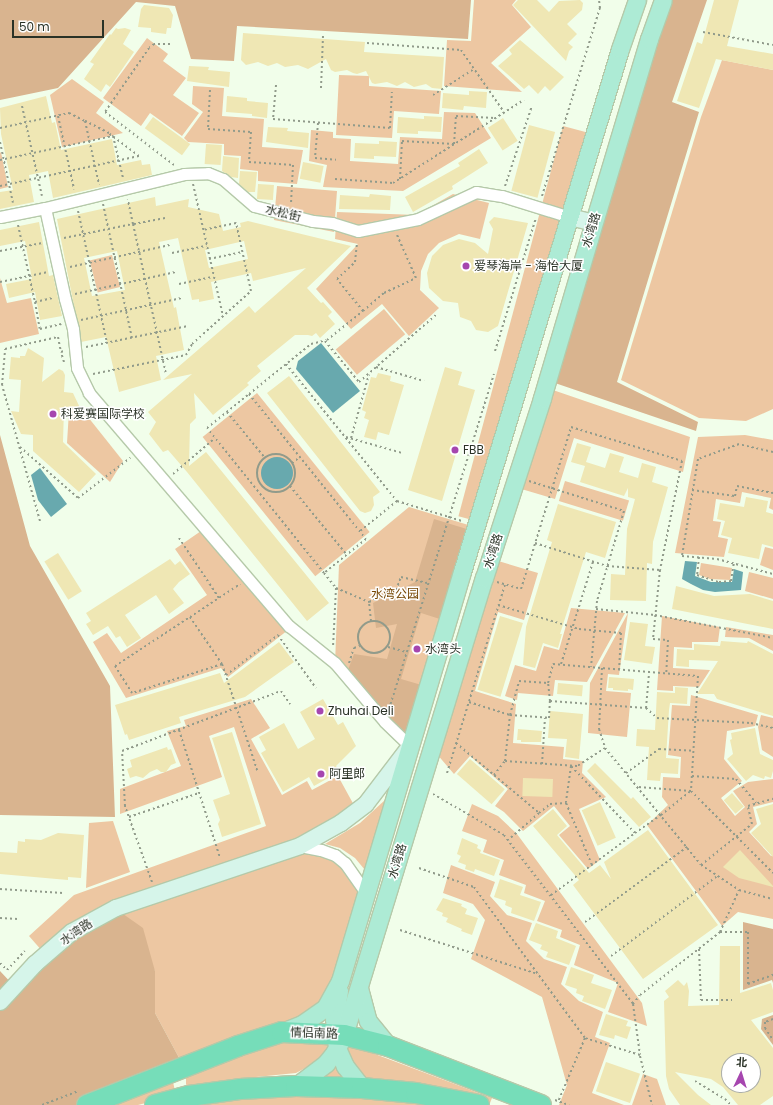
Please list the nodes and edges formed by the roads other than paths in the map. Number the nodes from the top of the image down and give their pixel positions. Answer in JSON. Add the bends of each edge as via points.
{"nodes":[{"id":1,"x":637,"y":0,"type":"edge"},
{"id":2,"x":663,"y":0,"type":"edge"},
{"id":3,"x":45,"y":208,"type":"junction"},
{"id":4,"x":0,"y":217,"type":"edge"},
{"id":5,"x":570,"y":217,"type":"junction"},
{"id":6,"x":594,"y":223,"type":"junction"},
{"id":7,"x":410,"y":746,"type":"junction"},
{"id":8,"x":300,"y":846,"type":"junction"},
{"id":9,"x":366,"y":893,"type":"junction"},
{"id":10,"x":340,"y":981,"type":"junction"},
{"id":11,"x":359,"y":987,"type":"junction"},
{"id":12,"x":0,"y":1002,"type":"edge"},
{"id":13,"x":282,"y":1032,"type":"junction"},
{"id":14,"x":339,"y":1039,"type":"junction"},
{"id":15,"x":388,"y":1046,"type":"junction"},
{"id":16,"x":185,"y":1067,"type":"junction"},
{"id":17,"x":296,"y":1086,"type":"junction"},
{"id":18,"x":362,"y":1088,"type":"junction"},
{"id":19,"x":189,"y":1096,"type":"junction"},
{"id":20,"x":86,"y":1097,"type":"edge"},
{"id":21,"x":550,"y":1101,"type":"edge"},
{"id":22,"x":155,"y":1105,"type":"edge"},
{"id":23,"x":479,"y":1105,"type":"edge"}],
"edges":[{"from":1,"to":5,"type":"main road","name":"水湾路"},
{"from":2,"to":6,"type":"main road","name":"水湾路","via":[[649,38]]},
{"from":3,"to":4,"type":"street","name":"水松街"},
{"from":3,"to":5,"type":"street","name":"水松街","via":[[187,173],[208,173],[223,179],[254,206],[332,223],[358,232],[418,218],[476,192],[502,196]]},
{"from":3,"to":7,"type":"street","via":[[71,322],[77,368],[89,393],[289,626],[332,660],[385,722]]},
{"from":5,"to":6,"type":"street"},
{"from":5,"to":7,"type":"main road","name":"水湾路"},
{"from":6,"to":11,"type":"main road","name":"水湾路","via":[[542,398],[525,478],[484,578]]},
{"from":7,"to":8,"type":"street","name":"水湾路","via":[[366,804],[342,823]]},
{"from":7,"to":9,"type":"main road","name":"水湾路"},
{"from":8,"to":9,"type":"street","via":[[321,850],[345,862]]},
{"from":8,"to":12,"type":"street","name":"水湾路","via":[[116,908],[72,932],[35,964]]},
{"from":9,"to":10,"type":"main road","name":"水湾路"},
{"from":10,"to":13,"type":"main road","name":"水湾路","via":[[325,1008],[302,1024]]},
{"from":10,"to":14,"type":"main road","via":[[334,1019]]},
{"from":11,"to":14,"type":"main road","name":"水湾路"},
{"from":11,"to":15,"type":"main road","via":[[368,1021]]},
{"from":13,"to":14,"type":"highway","name":"情侣南路"},
{"from":13,"to":16,"type":"highway","name":"情侣南路"},
{"from":14,"to":15,"type":"highway","name":"情侣南路"},
{"from":14,"to":17,"type":"main road","name":"水湾路","via":[[326,1063]]},
{"from":14,"to":18,"type":"main road","via":[[345,1066]]},
{"from":15,"to":21,"type":"highway","name":"情侣南路"},
{"from":16,"to":19,"type":"highway","via":[[180,1072],[178,1083],[180,1090]]},
{"from":16,"to":20,"type":"highway","name":"情侣南路"},
{"from":17,"to":18,"type":"highway"},
{"from":17,"to":19,"type":"highway"},
{"from":18,"to":23,"type":"highway","via":[[416,1093]]},
{"from":19,"to":22,"type":"highway"}]}
